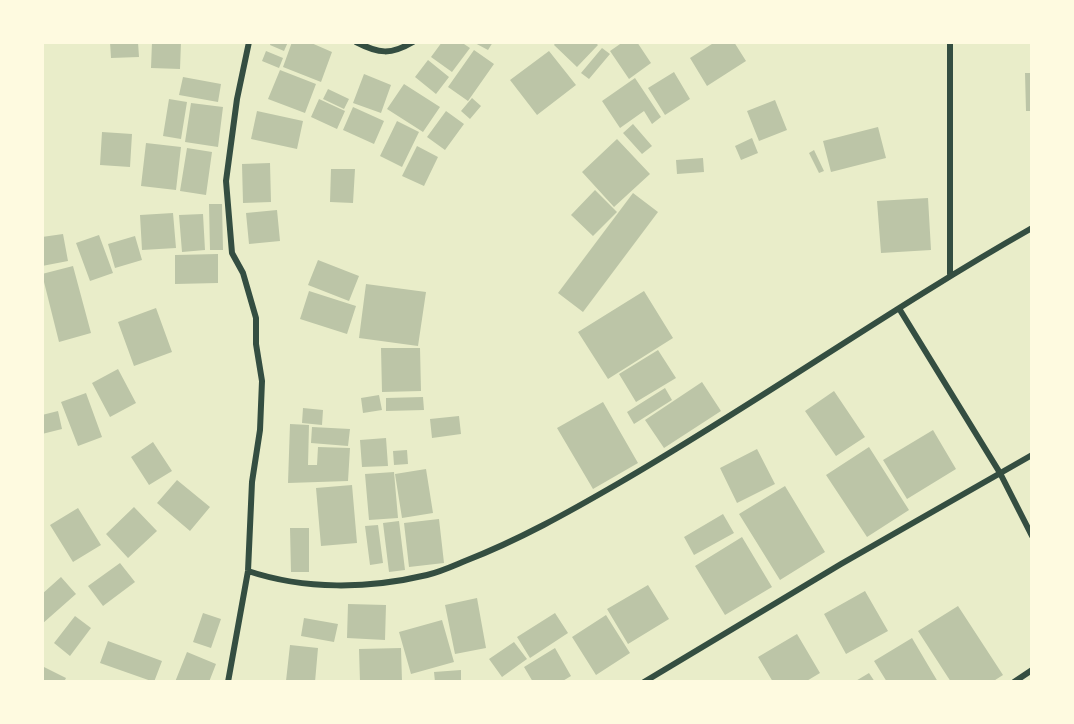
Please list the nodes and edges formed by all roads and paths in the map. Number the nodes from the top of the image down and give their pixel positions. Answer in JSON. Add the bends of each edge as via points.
{"nodes":[{"id":1,"x":249,"y":42,"type":"edge"},
{"id":2,"x":356,"y":42,"type":"edge"},
{"id":3,"x":414,"y":42,"type":"edge"},
{"id":4,"x":950,"y":42,"type":"edge"},
{"id":5,"x":1032,"y":228,"type":"edge"},
{"id":6,"x":950,"y":274,"type":"junction"},
{"id":7,"x":900,"y":310,"type":"junction"},
{"id":8,"x":1032,"y":455,"type":"edge"},
{"id":9,"x":1000,"y":473,"type":"junction"},
{"id":10,"x":1032,"y":536,"type":"edge"},
{"id":11,"x":248,"y":571,"type":"junction"},
{"id":12,"x":1032,"y":670,"type":"edge"},
{"id":13,"x":228,"y":682,"type":"edge"},
{"id":14,"x":644,"y":682,"type":"edge"},
{"id":15,"x":1014,"y":682,"type":"edge"}],
"edges":[{"from":1,"to":11,"type":"street","via":[[226,181],[232,253],[243,273],[256,318],[262,381]]},
{"from":2,"to":3,"type":"street","via":[[372,50],[396,52]]},
{"from":4,"to":6,"type":"street"},
{"from":5,"to":6,"type":"street"},
{"from":6,"to":7,"type":"street"},
{"from":7,"to":9,"type":"street"},
{"from":7,"to":11,"type":"street","via":[[659,460],[558,519],[491,551],[429,575],[377,584],[307,584],[279,581]]},
{"from":8,"to":9,"type":"street"},
{"from":9,"to":10,"type":"street"},
{"from":9,"to":14,"type":"street"},
{"from":11,"to":13,"type":"street"},
{"from":12,"to":15,"type":"street"}]}
